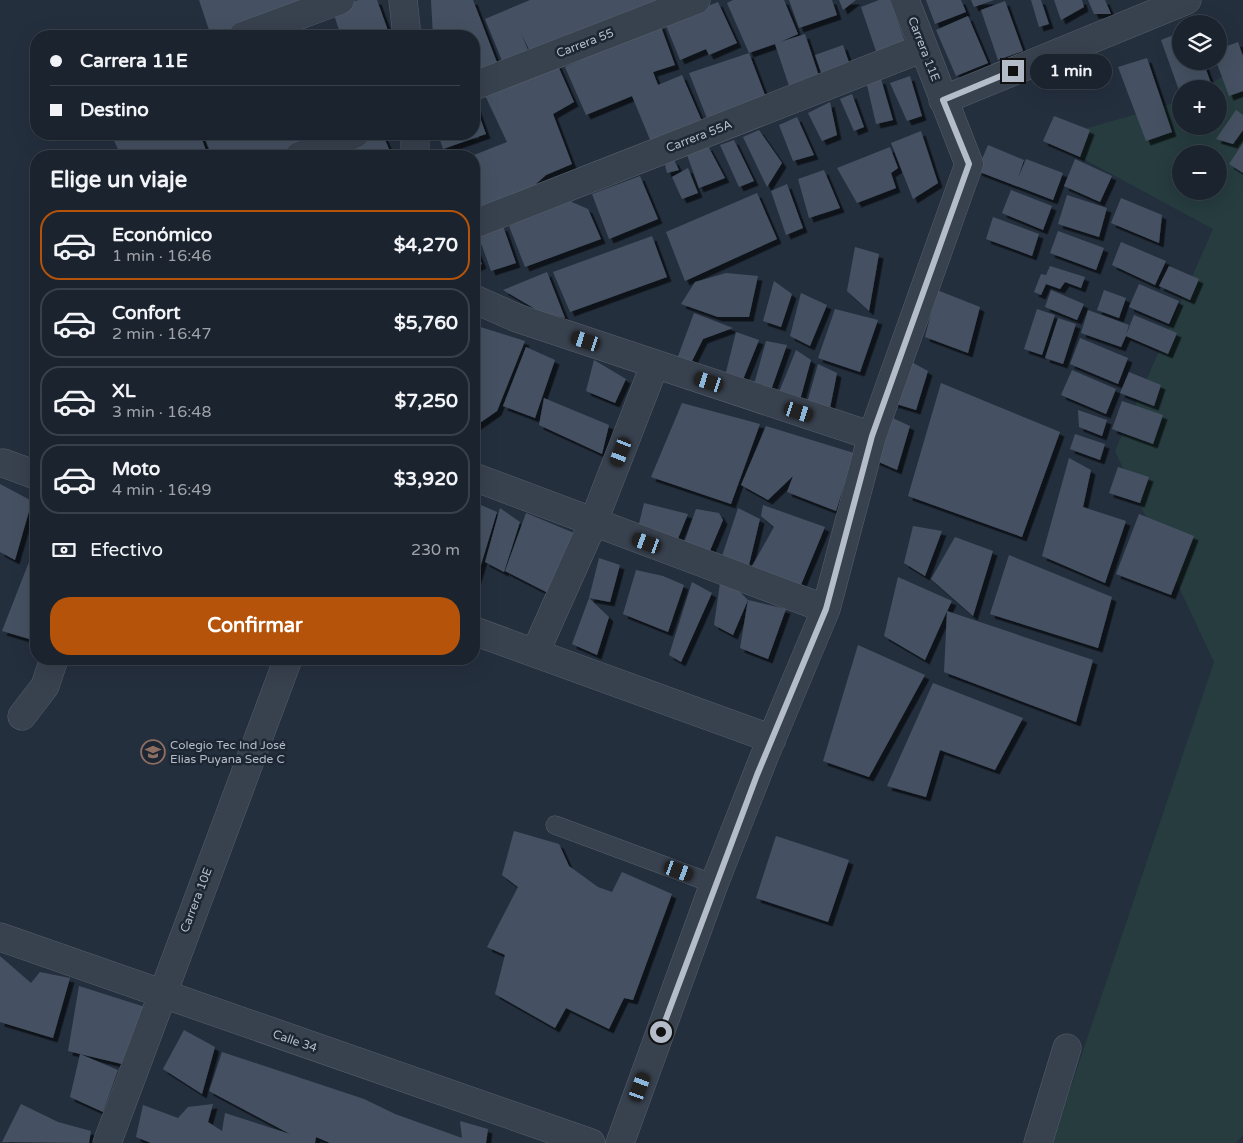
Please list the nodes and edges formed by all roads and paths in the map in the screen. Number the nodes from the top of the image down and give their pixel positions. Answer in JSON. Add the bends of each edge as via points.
{"nodes":[{"id":1,"x":340,"y":0,"type":"edge"},
{"id":2,"x":403,"y":0,"type":"edge"},
{"id":3,"x":696,"y":0,"type":"edge"},
{"id":4,"x":905,"y":0,"type":"edge"},
{"id":5,"x":1187,"y":0,"type":"edge"},
{"id":6,"x":260,"y":30,"type":"edge"},
{"id":7,"x":406,"y":30,"type":"edge"},
{"id":8,"x":924,"y":48,"type":"junction"},
{"id":9,"x":480,"y":84,"type":"edge"},
{"id":10,"x":943,"y":100,"type":"junction"},
{"id":11,"x":340,"y":140,"type":"edge"},
{"id":12,"x":314,"y":150,"type":"edge"},
{"id":13,"x":480,"y":222,"type":"edge"},
{"id":14,"x":480,"y":302,"type":"edge"},
{"id":15,"x":655,"y":364,"type":"junction"},
{"id":16,"x":872,"y":436,"type":"junction"},
{"id":17,"x":3,"y":463,"type":"dead end"},
{"id":18,"x":30,"y":473,"type":"edge"},
{"id":19,"x":480,"y":479,"type":"edge"},
{"id":20,"x":593,"y":523,"type":"junction"},
{"id":21,"x":826,"y":609,"type":"junction"},
{"id":22,"x":480,"y":633,"type":"edge"},
{"id":23,"x":535,"y":653,"type":"junction"},
{"id":24,"x":52,"y":665,"type":"edge"},
{"id":25,"x":286,"y":665,"type":"edge"},
{"id":26,"x":22,"y":716,"type":"dead end"},
{"id":27,"x":772,"y":739,"type":"junction"},
{"id":28,"x":555,"y":825,"type":"dead end"},
{"id":29,"x":714,"y":884,"type":"junction"},
{"id":30,"x":0,"y":937,"type":"edge"},
{"id":31,"x":161,"y":994,"type":"junction"},
{"id":32,"x":1067,"y":1048,"type":"dead end"},
{"id":33,"x":107,"y":1143,"type":"edge"},
{"id":34,"x":590,"y":1143,"type":"edge"},
{"id":35,"x":620,"y":1143,"type":"edge"},
{"id":36,"x":1038,"y":1143,"type":"edge"}],
"edges":[{"from":1,"to":6,"type":"street"},
{"from":2,"to":7,"type":"street"},
{"from":3,"to":9,"type":"street","name":"Carrera 55"},
{"from":4,"to":8,"type":"street","name":"Carrera 11E"},
{"from":5,"to":10,"type":"street"},
{"from":8,"to":10,"type":"street","name":"Carrera 11E"},
{"from":8,"to":13,"type":"street","name":"Carrera 55A"},
{"from":10,"to":16,"type":"street","name":"Carrera 11E","via":[[969,164]]},
{"from":11,"to":12,"type":"street"},
{"from":14,"to":15,"type":"street","via":[[517,318]]},
{"from":15,"to":16,"type":"street"},
{"from":15,"to":20,"type":"street"},
{"from":16,"to":21,"type":"street","name":"Carrera 11E"},
{"from":17,"to":18,"type":"street"},
{"from":19,"to":20,"type":"street"},
{"from":20,"to":21,"type":"street"},
{"from":20,"to":23,"type":"street"},
{"from":21,"to":27,"type":"street","name":"Carrera 11E"},
{"from":22,"to":23,"type":"street"},
{"from":23,"to":27,"type":"street"},
{"from":24,"to":26,"type":"street","via":[[46,686]]},
{"from":25,"to":31,"type":"street","name":"Carrera 10E"},
{"from":27,"to":29,"type":"street","name":"Carrera 11E"},
{"from":28,"to":29,"type":"lane"},
{"from":29,"to":35,"type":"street","name":"Carrera 11E"},
{"from":30,"to":31,"type":"street","name":"Calle 34"},
{"from":31,"to":33,"type":"street","name":"Carrera 10E"},
{"from":31,"to":34,"type":"street","name":"Calle 34"},
{"from":32,"to":36,"type":"street"}]}
